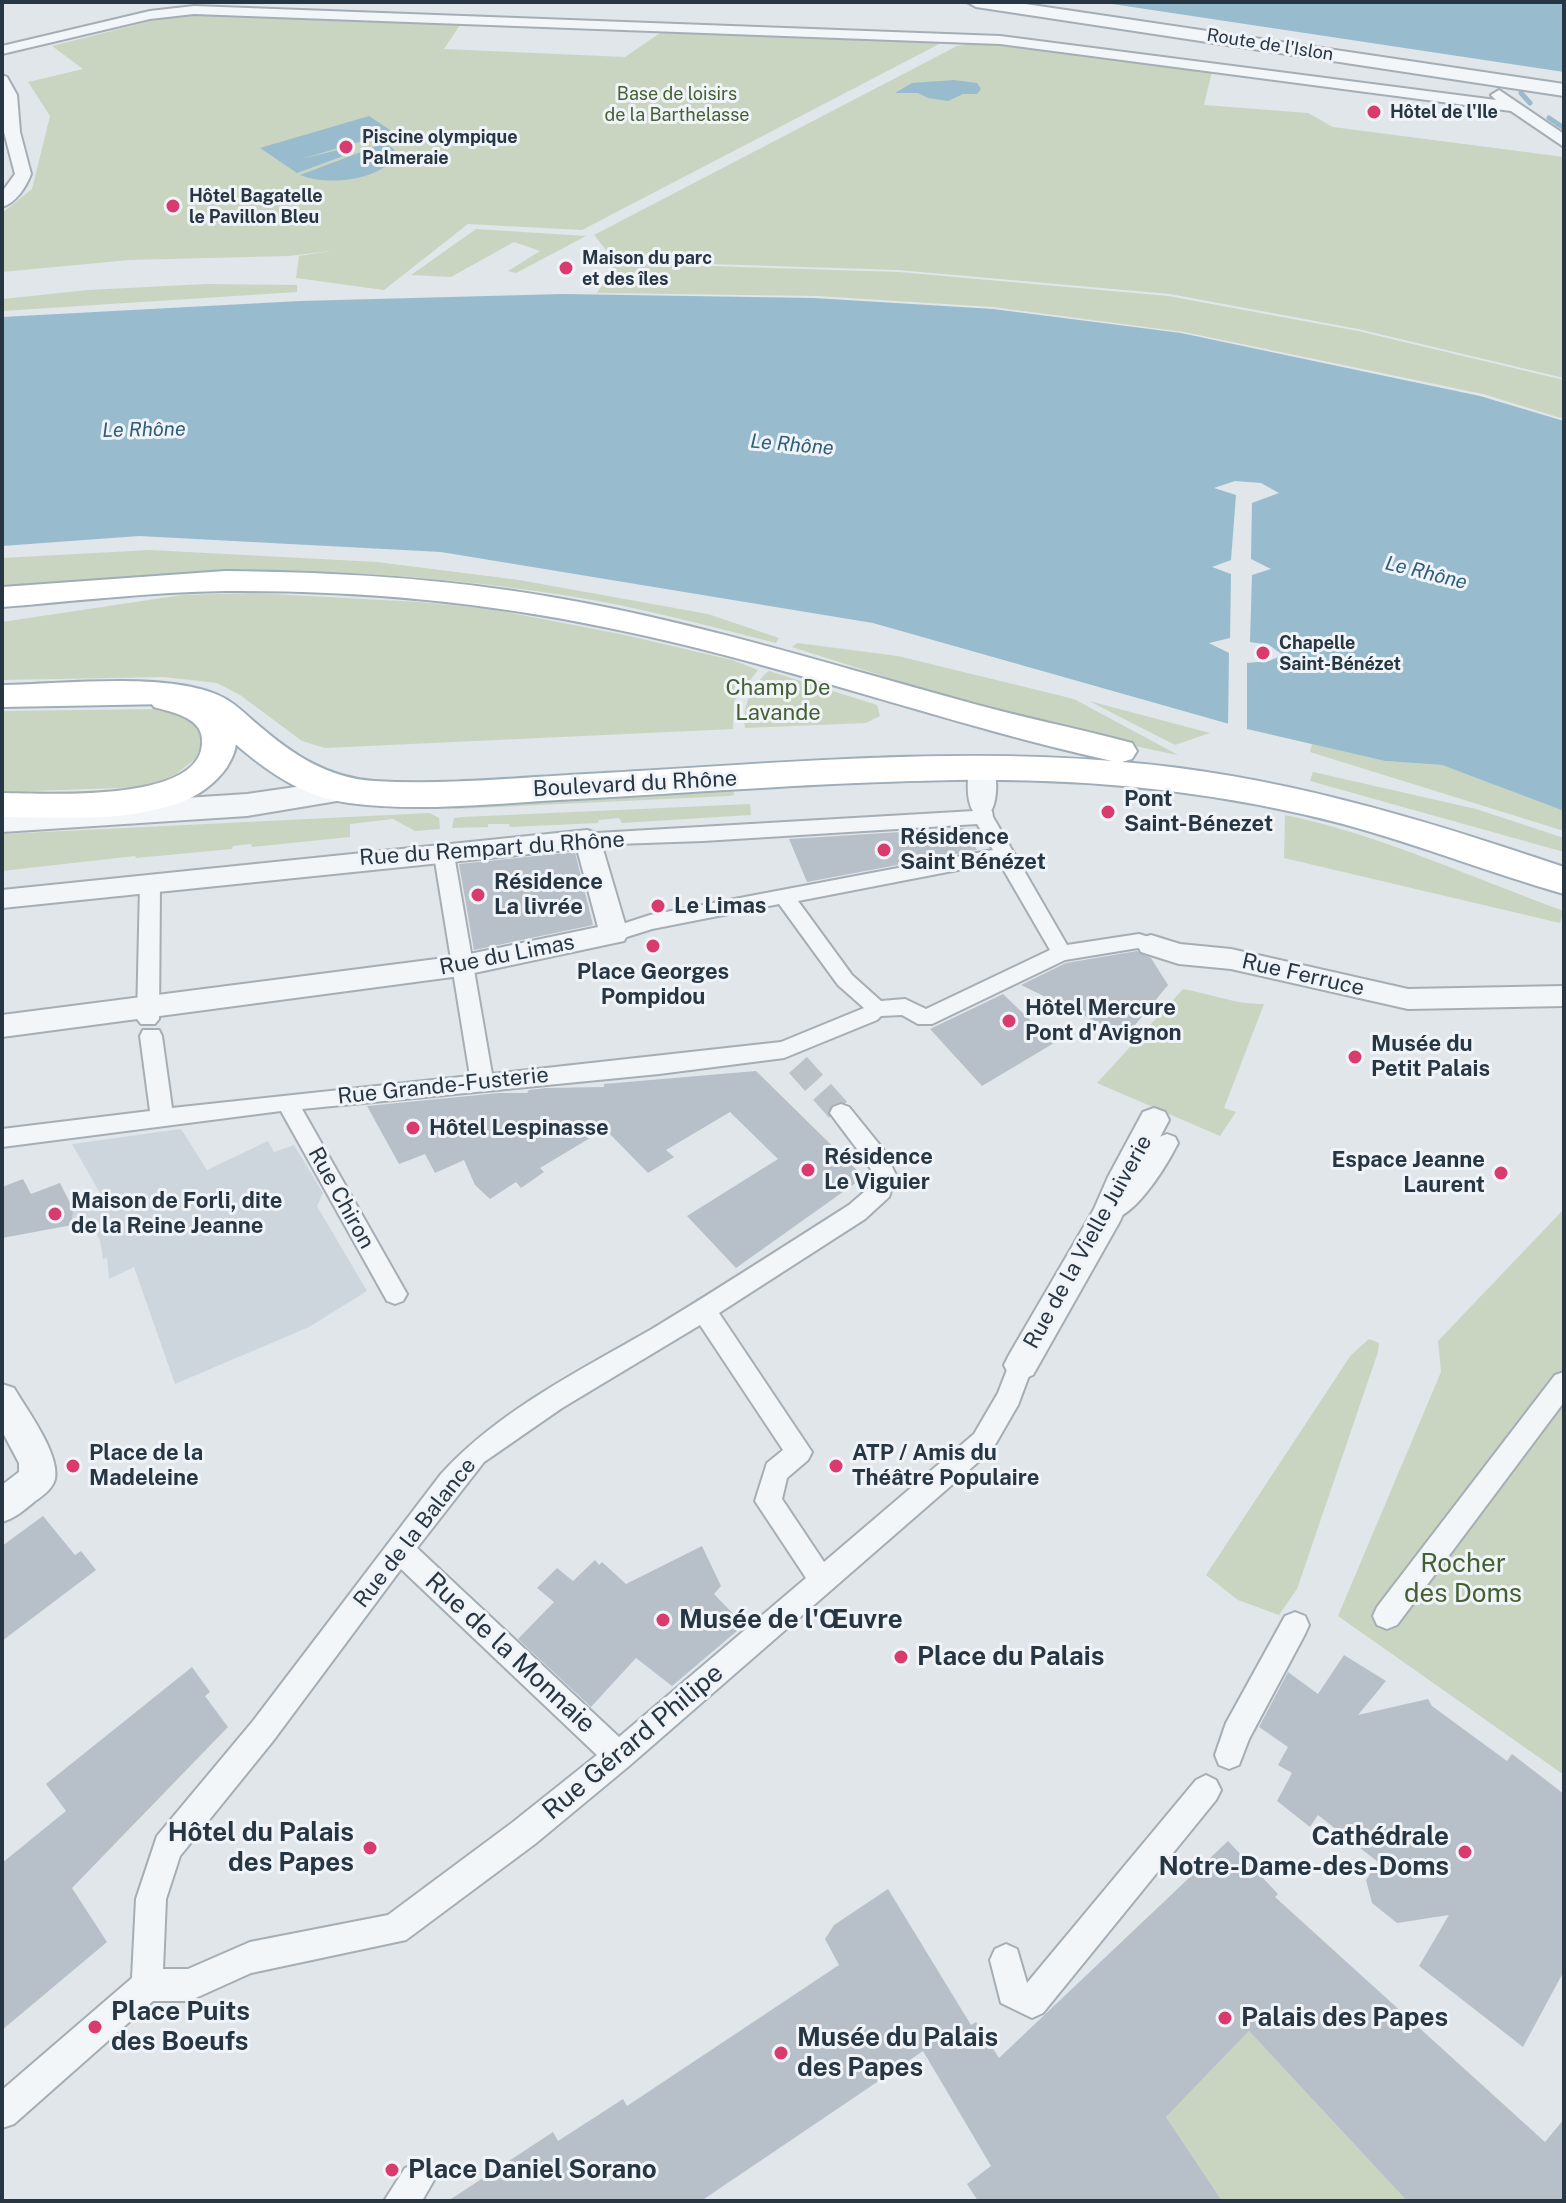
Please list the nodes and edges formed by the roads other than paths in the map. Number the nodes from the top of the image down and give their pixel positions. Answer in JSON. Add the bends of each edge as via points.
{"nodes":[{"id":1,"x":976,"y":2,"type":"edge"},
{"id":2,"x":1297,"y":49,"type":"junction"},
{"id":3,"x":2,"y":50,"type":"edge"},
{"id":4,"x":1278,"y":76,"type":"junction"},
{"id":5,"x":1490,"y":78,"type":"junction"},
{"id":6,"x":2,"y":80,"type":"edge"},
{"id":7,"x":1564,"y":90,"type":"edge"},
{"id":8,"x":1515,"y":107,"type":"junction"},
{"id":9,"x":1564,"y":142,"type":"edge"},
{"id":10,"x":2,"y":202,"type":"edge"},
{"id":11,"x":85,"y":591,"type":"junction"},
{"id":12,"x":2,"y":597,"type":"edge"},
{"id":13,"x":2,"y":611,"type":"edge"},
{"id":14,"x":841,"y":676,"type":"junction"},
{"id":15,"x":129,"y":693,"type":"junction"},
{"id":16,"x":2,"y":696,"type":"edge"},
{"id":17,"x":926,"y":716,"type":"junction"},
{"id":18,"x":982,"y":768,"type":"junction"},
{"id":19,"x":915,"y":769,"type":"junction"},
{"id":20,"x":1264,"y":786,"type":"junction"},
{"id":21,"x":344,"y":791,"type":"junction"},
{"id":22,"x":2,"y":805,"type":"edge"},
{"id":23,"x":982,"y":811,"type":"junction"},
{"id":24,"x":2,"y":821,"type":"edge"},
{"id":25,"x":1376,"y":823,"type":"junction"},
{"id":26,"x":587,"y":839,"type":"junction"},
{"id":27,"x":443,"y":849,"type":"junction"},
{"id":28,"x":1006,"y":854,"type":"junction"},
{"id":29,"x":1564,"y":860,"type":"edge"},
{"id":30,"x":1564,"y":881,"type":"edge"},
{"id":31,"x":150,"y":885,"type":"junction"},
{"id":32,"x":784,"y":896,"type":"junction"},
{"id":33,"x":2,"y":899,"type":"edge"},
{"id":34,"x":1564,"y":899,"type":"edge"},
{"id":35,"x":614,"y":934,"type":"junction"},
{"id":36,"x":1151,"y":945,"type":"joint"},
{"id":37,"x":1062,"y":953,"type":"junction"},
{"id":38,"x":460,"y":966,"type":"junction"},
{"id":39,"x":1558,"y":993,"type":"edge"},
{"id":40,"x":875,"y":1009,"type":"junction"},
{"id":41,"x":148,"y":1020,"type":"junction"},
{"id":42,"x":2,"y":1026,"type":"edge"},
{"id":43,"x":482,"y":1082,"type":"junction"},
{"id":44,"x":287,"y":1102,"type":"junction"},
{"id":45,"x":841,"y":1113,"type":"tunnel mouth"},
{"id":46,"x":162,"y":1116,"type":"junction"},
{"id":47,"x":1160,"y":1132,"type":"dead end"},
{"id":48,"x":2,"y":1138,"type":"edge"},
{"id":49,"x":395,"y":1294,"type":"dead end"},
{"id":50,"x":704,"y":1310,"type":"junction"},
{"id":51,"x":1021,"y":1365,"type":"joint"},
{"id":52,"x":1564,"y":1383,"type":"edge"},
{"id":53,"x":2,"y":1399,"type":"edge"},
{"id":54,"x":2,"y":1506,"type":"edge"},
{"id":55,"x":400,"y":1550,"type":"junction"},
{"id":56,"x":813,"y":1568,"type":"dead end"},
{"id":57,"x":1387,"y":1616,"type":"dead end"},
{"id":58,"x":1295,"y":1625,"type":"dead end"},
{"id":59,"x":1229,"y":1755,"type":"dead end"},
{"id":60,"x":619,"y":1756,"type":"junction"},
{"id":61,"x":1206,"y":1790,"type":"dead end"},
{"id":62,"x":1006,"y":1960,"type":"dead end"},
{"id":63,"x":147,"y":1985,"type":"junction"},
{"id":64,"x":2,"y":2112,"type":"edge"}],
"edges":[{"from":1,"to":2,"type":"street","name":"Route de l'Islon"},
{"from":2,"to":4,"type":"street"},
{"from":2,"to":5,"type":"street","name":"Route de l'Islon"},
{"from":3,"to":4,"type":"street","via":[[150,15],[194,10],[638,19],[657,27],[1000,40]]},
{"from":4,"to":8,"type":"street"},
{"from":5,"to":7,"type":"street","name":"Route de l'Islon"},
{"from":5,"to":8,"type":"street","via":[[1494,91]]},
{"from":6,"to":10,"type":"street","via":[[23,174]]},
{"from":8,"to":9,"type":"street"},
{"from":11,"to":12,"type":"main road"},
{"from":11,"to":13,"type":"main road"},
{"from":11,"to":14,"type":"main road","via":[[222,581],[298,582],[499,599],[656,628]]},
{"from":14,"to":17,"type":"main road"},
{"from":14,"to":20,"type":"main road","via":[[1054,738]]},
{"from":15,"to":16,"type":"main road"},
{"from":15,"to":21,"type":"main road","via":[[168,693],[214,707],[301,773]]},
{"from":15,"to":22,"type":"main road","via":[[174,701],[210,719],[219,742],[201,775],[186,787],[145,801]]},
{"from":17,"to":18,"type":"main road","via":[[962,734]]},
{"from":17,"to":19,"type":"main road","via":[[941,727],[948,743],[940,757]]},
{"from":18,"to":19,"type":"main road","name":"Boulevard du Rhône"},
{"from":18,"to":20,"type":"main road","name":"Boulevard du Rhône"},
{"from":18,"to":23,"type":"street"},
{"from":19,"to":21,"type":"main road","name":"Boulevard du Rhône","via":[[514,790]]},
{"from":20,"to":25,"type":"main road"},
{"from":20,"to":29,"type":"main road","via":[[1408,816]]},
{"from":21,"to":24,"type":"street","name":"Boulevard du Rhône","via":[[247,805]]},
{"from":23,"to":26,"type":"street","name":"Rue du Rempart du Rhône","via":[[703,835]]},
{"from":23,"to":28,"type":"street"},
{"from":25,"to":30,"type":"main road"},
{"from":25,"to":34,"type":"main road"},
{"from":26,"to":27,"type":"street","name":"Rue du Rempart du Rhône"},
{"from":26,"to":35,"type":"street"},
{"from":27,"to":31,"type":"street","name":"Rue du Rempart du Rhône"},
{"from":27,"to":38,"type":"street"},
{"from":28,"to":32,"type":"street","name":"Rue du Limas"},
{"from":28,"to":37,"type":"street"},
{"from":31,"to":33,"type":"street","name":"Rue du Rempart du Rhône"},
{"from":31,"to":41,"type":"street"},
{"from":32,"to":35,"type":"street","name":"Rue du Limas"},
{"from":32,"to":40,"type":"street","via":[[845,980]]},
{"from":35,"to":38,"type":"street","name":"Rue du Limas"},
{"from":36,"to":37,"type":"street","name":"Rue Ferruce","via":[[1139,941]]},
{"from":36,"to":39,"type":"street","name":"Rue Ferruce","via":[[1181,967],[1231,959],[1408,999],[1510,999]]},
{"from":37,"to":40,"type":"street","name":"Rue Ferruce","via":[[925,1019],[905,1007]]},
{"from":38,"to":41,"type":"street","name":"Rue du Limas"},
{"from":38,"to":43,"type":"street"},
{"from":40,"to":43,"type":"street","name":"Rue Grande-Fusterie","via":[[791,1058]]},
{"from":41,"to":42,"type":"street","name":"Rue du Limas"},
{"from":41,"to":46,"type":"street"},
{"from":43,"to":44,"type":"street","name":"Rue Grande-Fusterie"},
{"from":44,"to":46,"type":"street","name":"Rue Grande-Fusterie"},
{"from":44,"to":49,"type":"street","name":"Rue Chiron"},
{"from":45,"to":50,"type":"street","name":"Rue de la Balance","via":[[875,1155],[885,1175],[881,1191],[857,1212]]},
{"from":46,"to":48,"type":"street","name":"Rue Grande-Fusterie"},
{"from":47,"to":51,"type":"street","name":"Rue de la Vielle Juiverie","via":[[1115,1189],[1109,1212]]},
{"from":50,"to":55,"type":"street","name":"Rue de la Balance","via":[[553,1400],[475,1454]]},
{"from":50,"to":56,"type":"street","via":[[799,1452],[776,1471],[768,1501]]},
{"from":51,"to":60,"type":"street","name":"Rue Gérard Philipe","via":[[983,1442]]},
{"from":52,"to":57,"type":"street"},
{"from":53,"to":54,"type":"street","via":[[37,1461],[37,1479]]},
{"from":55,"to":60,"type":"street","name":"Rue de la Monnaie"},
{"from":55,"to":63,"type":"street","name":"Rue de la Balance","via":[[168,1847],[151,1899]]},
{"from":58,"to":59,"type":"street"},
{"from":60,"to":63,"type":"street","name":"Rue Gérard Philipe","via":[[395,1929],[250,1958],[189,1985]]},
{"from":61,"to":62,"type":"street","via":[[1032,2002],[1012,1992]]},
{"from":63,"to":64,"type":"street"}]}
